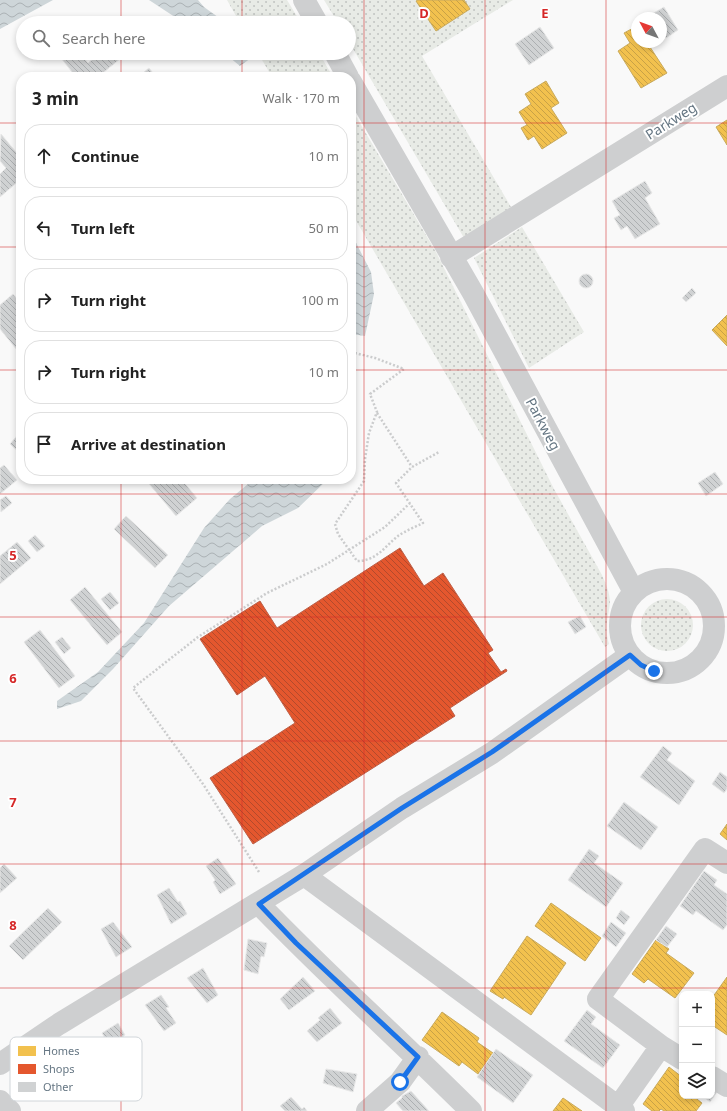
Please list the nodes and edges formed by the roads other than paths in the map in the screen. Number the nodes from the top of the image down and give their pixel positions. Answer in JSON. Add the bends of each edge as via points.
{"nodes":[{"id":1,"x":304,"y":0,"type":"edge"},
{"id":2,"x":313,"y":16,"type":"edge"},
{"id":3,"x":338,"y":60,"type":"edge"},
{"id":4,"x":345,"y":72,"type":"edge"},
{"id":5,"x":727,"y":86,"type":"edge"},
{"id":6,"x":356,"y":91,"type":"edge"},
{"id":7,"x":451,"y":257,"type":"junction"},
{"id":8,"x":634,"y":592,"type":"junction"},
{"id":9,"x":721,"y":626,"type":"edge"},
{"id":10,"x":630,"y":655,"type":"junction"},
{"id":11,"x":727,"y":864,"type":"edge"},
{"id":12,"x":304,"y":875,"type":"junction"},
{"id":13,"x":266,"y":899,"type":"junction"},
{"id":14,"x":40,"y":1037,"type":"edge"},
{"id":15,"x":661,"y":1046,"type":"junction"},
{"id":16,"x":10,"y":1057,"type":"edge"},
{"id":17,"x":418,"y":1057,"type":"junction"},
{"id":18,"x":679,"y":1057,"type":"edge"},
{"id":19,"x":0,"y":1064,"type":"edge"},
{"id":20,"x":715,"y":1079,"type":"edge"},
{"id":21,"x":727,"y":1086,"type":"edge"},
{"id":22,"x":0,"y":1101,"type":"edge"},
{"id":23,"x":621,"y":1109,"type":"edge"},
{"id":24,"x":10,"y":1111,"type":"edge"},
{"id":25,"x":367,"y":1111,"type":"edge"},
{"id":26,"x":471,"y":1111,"type":"edge"}],
"edges":[{"from":1,"to":2,"type":"street"},
{"from":3,"to":4,"type":"street"},
{"from":5,"to":7,"type":"street","name":"Parkweg"},
{"from":6,"to":7,"type":"street","name":"Parkweg"},
{"from":7,"to":8,"type":"street","name":"Parkweg","via":[[473,293]]},
{"from":8,"to":9,"type":"street","via":[[647,583],[662,578],[678,580],[693,586],[705,596]]},
{"from":8,"to":10,"type":"street","via":[[621,616],[620,630],[623,643]]},
{"from":9,"to":10,"type":"street","via":[[706,653],[696,664],[683,671],[654,671],[641,665]]},
{"from":10,"to":12,"type":"street","via":[[492,752],[402,808]]},
{"from":11,"to":15,"type":"street","via":[[706,849],[598,999]]},
{"from":12,"to":13,"type":"street"},
{"from":12,"to":23,"type":"street"},
{"from":13,"to":14,"type":"street"},
{"from":13,"to":17,"type":"street","via":[[296,943]]},
{"from":15,"to":18,"type":"street"},
{"from":15,"to":23,"type":"street"},
{"from":16,"to":19,"type":"street"},
{"from":17,"to":25,"type":"street","via":[[400,1082]]},
{"from":17,"to":26,"type":"street"},
{"from":20,"to":21,"type":"street"},
{"from":22,"to":24,"type":"street"}]}
